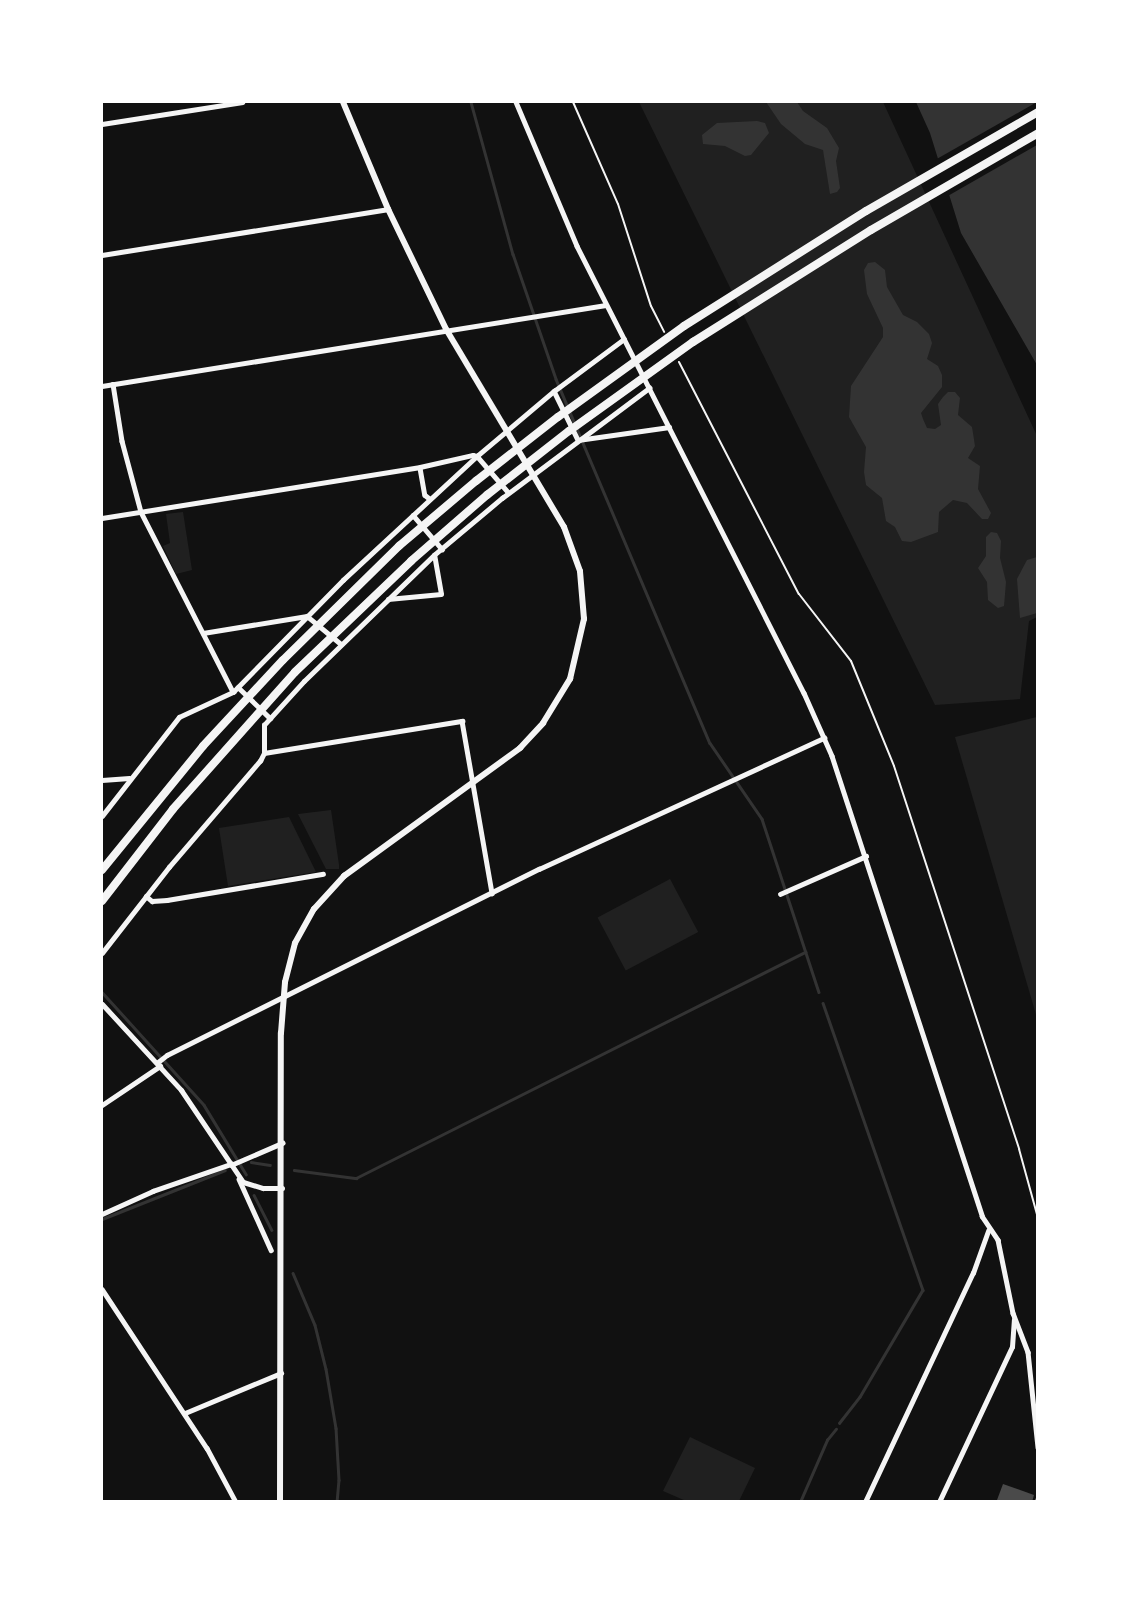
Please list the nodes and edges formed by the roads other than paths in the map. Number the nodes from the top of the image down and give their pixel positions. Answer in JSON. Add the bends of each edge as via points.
{"nodes":[{"id":1,"x":242,"y":102,"type":"edge"},
{"id":2,"x":343,"y":102,"type":"edge"},
{"id":3,"x":516,"y":102,"type":"edge"},
{"id":4,"x":1038,"y":112,"type":"edge"},
{"id":5,"x":102,"y":124,"type":"edge"},
{"id":6,"x":1038,"y":133,"type":"edge"},
{"id":7,"x":388,"y":209,"type":"junction"},
{"id":8,"x":102,"y":255,"type":"edge"},
{"id":9,"x":606,"y":305,"type":"junction"},
{"id":10,"x":446,"y":329,"type":"junction"},
{"id":11,"x":624,"y":339,"type":"junction"},
{"id":12,"x":113,"y":384,"type":"junction"},
{"id":13,"x":102,"y":386,"type":"edge"},
{"id":14,"x":558,"y":388,"type":"junction"},
{"id":15,"x":649,"y":388,"type":"junction"},
{"id":16,"x":669,"y":427,"type":"junction"},
{"id":17,"x":506,"y":432,"type":"junction"},
{"id":18,"x":581,"y":439,"type":"junction"},
{"id":19,"x":477,"y":456,"type":"junction"},
{"id":20,"x":420,"y":467,"type":"junction"},
{"id":21,"x":533,"y":472,"type":"junction"},
{"id":22,"x":508,"y":492,"type":"junction"},
{"id":23,"x":430,"y":499,"type":"junction"},
{"id":24,"x":141,"y":512,"type":"junction"},
{"id":25,"x":413,"y":516,"type":"junction"},
{"id":26,"x":102,"y":518,"type":"edge"},
{"id":27,"x":442,"y":549,"type":"junction"},
{"id":28,"x":434,"y":555,"type":"junction"},
{"id":29,"x":388,"y":599,"type":"junction"},
{"id":30,"x":307,"y":616,"type":"junction"},
{"id":31,"x":203,"y":633,"type":"junction"},
{"id":32,"x":341,"y":644,"type":"junction"},
{"id":33,"x":238,"y":687,"type":"junction"},
{"id":34,"x":233,"y":692,"type":"junction"},
{"id":35,"x":270,"y":718,"type":"junction"},
{"id":36,"x":824,"y":738,"type":"junction"},
{"id":37,"x":264,"y":753,"type":"junction"},
{"id":38,"x":129,"y":778,"type":"junction"},
{"id":39,"x":102,"y":780,"type":"edge"},
{"id":40,"x":471,"y":783,"type":"junction"},
{"id":41,"x":102,"y":816,"type":"edge"},
{"id":42,"x":866,"y":856,"type":"junction"},
{"id":43,"x":102,"y":870,"type":"edge"},
{"id":44,"x":323,"y":874,"type":"dead end"},
{"id":45,"x":492,"y":893,"type":"junction"},
{"id":46,"x":780,"y":894,"type":"dead end"},
{"id":47,"x":146,"y":896,"type":"junction"},
{"id":48,"x":102,"y":901,"type":"edge"},
{"id":49,"x":102,"y":953,"type":"edge"},
{"id":50,"x":283,"y":998,"type":"junction"},
{"id":51,"x":102,"y":1004,"type":"edge"},
{"id":52,"x":159,"y":1064,"type":"junction"},
{"id":53,"x":102,"y":1105,"type":"edge"},
{"id":54,"x":282,"y":1143,"type":"junction"},
{"id":55,"x":231,"y":1165,"type":"junction"},
{"id":56,"x":237,"y":1175,"type":"junction"},
{"id":57,"x":282,"y":1188,"type":"junction"},
{"id":58,"x":102,"y":1214,"type":"edge"},
{"id":59,"x":989,"y":1230,"type":"junction"},
{"id":60,"x":271,"y":1250,"type":"dead end"},
{"id":61,"x":102,"y":1289,"type":"edge"},
{"id":62,"x":1013,"y":1313,"type":"junction"},
{"id":63,"x":282,"y":1372,"type":"junction"},
{"id":64,"x":185,"y":1413,"type":"junction"},
{"id":65,"x":1038,"y":1447,"type":"edge"},
{"id":66,"x":236,"y":1502,"type":"edge"},
{"id":67,"x":280,"y":1502,"type":"edge"},
{"id":68,"x":865,"y":1502,"type":"edge"},
{"id":69,"x":939,"y":1502,"type":"edge"}],
"edges":[{"from":1,"to":5,"type":"street"},
{"from":2,"to":7,"type":"main road"},
{"from":3,"to":9,"type":"street","via":[[548,183]]},
{"from":4,"to":43,"type":"highway","via":[[763,275],[558,417],[399,546],[283,660]]},
{"from":6,"to":48,"type":"highway","via":[[783,284],[569,430],[411,561],[295,672],[173,808]]},
{"from":7,"to":8,"type":"street"},
{"from":7,"to":10,"type":"main road"},
{"from":9,"to":10,"type":"street"},
{"from":9,"to":11,"type":"street"},
{"from":10,"to":12,"type":"street"},
{"from":10,"to":17,"type":"main road"},
{"from":11,"to":14,"type":"street"},
{"from":11,"to":15,"type":"street"},
{"from":12,"to":13,"type":"street"},
{"from":12,"to":24,"type":"street","via":[[122,442]]},
{"from":14,"to":17,"type":"street"},
{"from":14,"to":18,"type":"street"},
{"from":15,"to":16,"type":"street"},
{"from":15,"to":18,"type":"street"},
{"from":16,"to":18,"type":"street"},
{"from":16,"to":36,"type":"street"},
{"from":17,"to":19,"type":"street"},
{"from":17,"to":21,"type":"main road"},
{"from":18,"to":21,"type":"street"},
{"from":19,"to":20,"type":"street"},
{"from":19,"to":22,"type":"street"},
{"from":19,"to":23,"type":"street"},
{"from":20,"to":23,"type":"street","via":[[425,495]]},
{"from":20,"to":24,"type":"street"},
{"from":21,"to":22,"type":"street"},
{"from":21,"to":40,"type":"main road","via":[[564,527],[580,570],[582,639],[570,679],[543,723],[520,748]]},
{"from":22,"to":27,"type":"street"},
{"from":23,"to":25,"type":"street"},
{"from":24,"to":26,"type":"street"},
{"from":24,"to":31,"type":"street"},
{"from":25,"to":27,"type":"street"},
{"from":25,"to":30,"type":"street"},
{"from":27,"to":28,"type":"street"},
{"from":28,"to":29,"type":"street"},
{"from":28,"to":29,"type":"street","via":[[441,594]]},
{"from":29,"to":32,"type":"street"},
{"from":30,"to":31,"type":"street"},
{"from":30,"to":32,"type":"street"},
{"from":30,"to":33,"type":"street"},
{"from":31,"to":34,"type":"street"},
{"from":32,"to":35,"type":"street"},
{"from":33,"to":34,"type":"street"},
{"from":33,"to":35,"type":"street"},
{"from":34,"to":38,"type":"street","via":[[179,717]]},
{"from":35,"to":37,"type":"street","via":[[264,725]]},
{"from":36,"to":42,"type":"street"},
{"from":36,"to":45,"type":"street"},
{"from":37,"to":40,"type":"street","via":[[462,721]]},
{"from":37,"to":47,"type":"street"},
{"from":38,"to":39,"type":"street"},
{"from":38,"to":41,"type":"street"},
{"from":40,"to":45,"type":"street"},
{"from":40,"to":50,"type":"main road","via":[[330,889],[295,943]]},
{"from":42,"to":46,"type":"street"},
{"from":42,"to":59,"type":"street"},
{"from":44,"to":47,"type":"street","via":[[167,900],[152,901]]},
{"from":45,"to":50,"type":"street"},
{"from":47,"to":49,"type":"street"},
{"from":50,"to":52,"type":"street","via":[[167,1055]]},
{"from":50,"to":54,"type":"main road"},
{"from":51,"to":52,"type":"street"},
{"from":52,"to":53,"type":"street"},
{"from":52,"to":55,"type":"street","via":[[201,1116]]},
{"from":54,"to":55,"type":"street"},
{"from":54,"to":57,"type":"main road"},
{"from":55,"to":56,"type":"street"},
{"from":55,"to":58,"type":"street"},
{"from":56,"to":57,"type":"street","via":[[249,1185]]},
{"from":56,"to":60,"type":"street"},
{"from":57,"to":63,"type":"main road"},
{"from":59,"to":62,"type":"street","via":[[998,1240]]},
{"from":59,"to":68,"type":"street"},
{"from":61,"to":64,"type":"street"},
{"from":62,"to":65,"type":"street","via":[[1028,1352]]},
{"from":62,"to":69,"type":"street","via":[[1014,1343]]},
{"from":63,"to":64,"type":"street"},
{"from":63,"to":67,"type":"main road"},
{"from":64,"to":66,"type":"street"}]}
